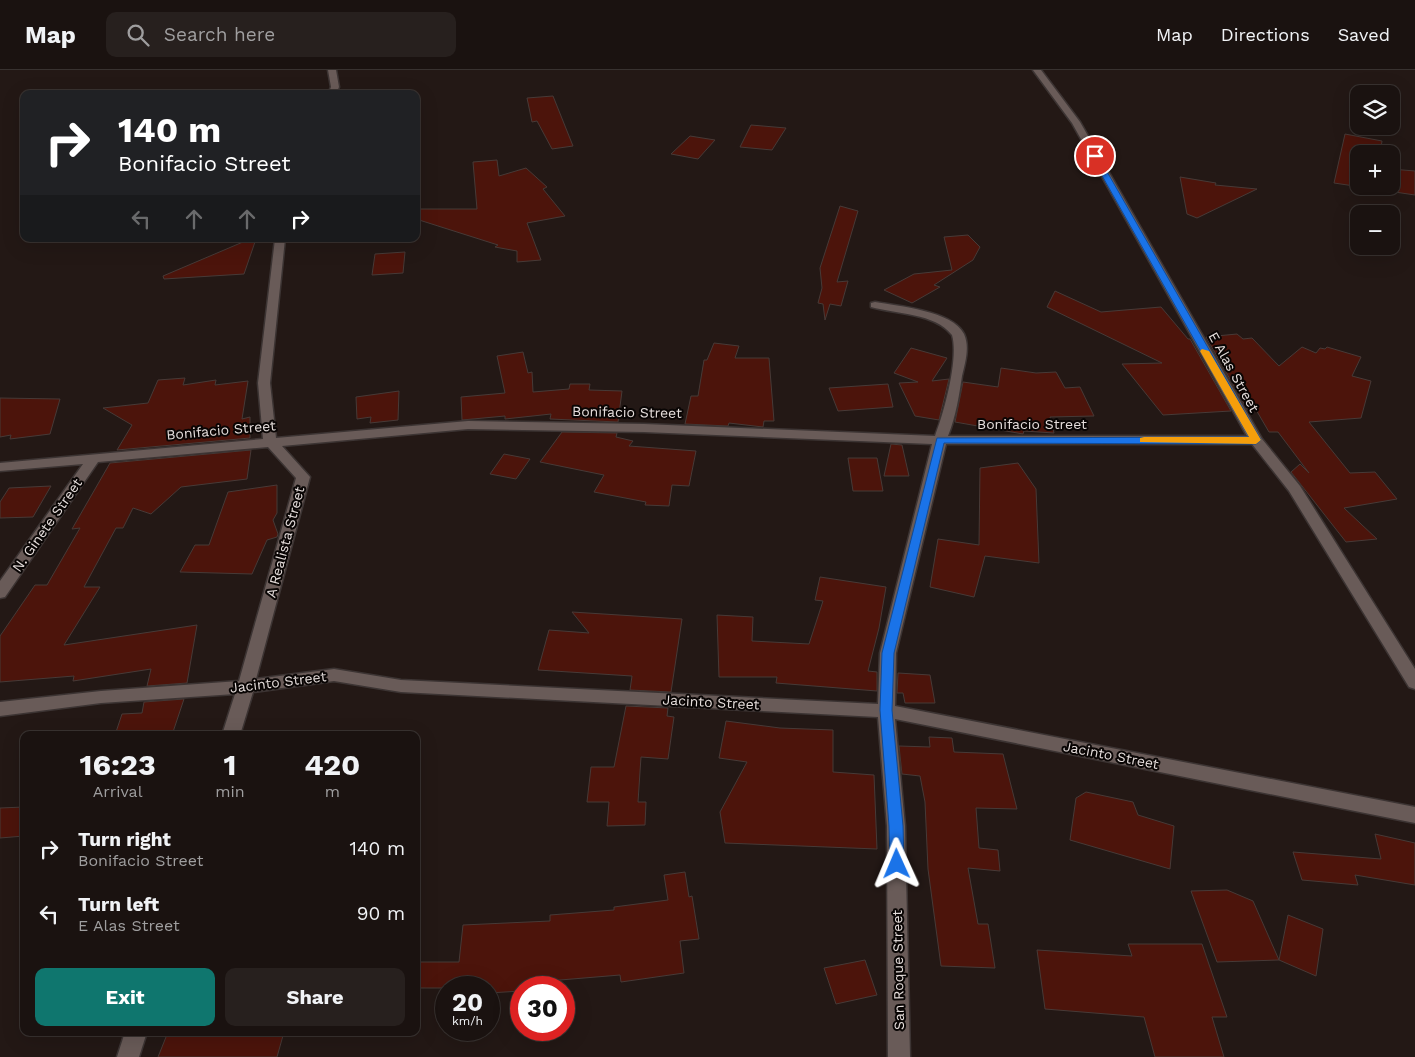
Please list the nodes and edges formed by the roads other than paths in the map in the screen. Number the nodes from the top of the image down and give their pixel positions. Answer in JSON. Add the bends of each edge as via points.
{"nodes":[{"id":1,"x":332,"y":70,"type":"edge"},
{"id":2,"x":1037,"y":70,"type":"edge"},
{"id":3,"x":334,"y":90,"type":"edge"},
{"id":4,"x":280,"y":242,"type":"edge"},
{"id":5,"x":876,"y":305,"type":"dead end"},
{"id":6,"x":940,"y":440,"type":"junction"},
{"id":7,"x":1256,"y":440,"type":"junction"},
{"id":8,"x":270,"y":442,"type":"junction"},
{"id":9,"x":94,"y":458,"type":"junction"},
{"id":10,"x":0,"y":467,"type":"edge"},
{"id":11,"x":0,"y":593,"type":"edge"},
{"id":12,"x":1415,"y":683,"type":"edge"},
{"id":13,"x":246,"y":687,"type":"junction"},
{"id":14,"x":0,"y":710,"type":"edge"},
{"id":15,"x":886,"y":710,"type":"junction"},
{"id":16,"x":232,"y":731,"type":"edge"},
{"id":17,"x":1415,"y":815,"type":"edge"},
{"id":18,"x":135,"y":1036,"type":"edge"},
{"id":19,"x":128,"y":1057,"type":"edge"},
{"id":20,"x":899,"y":1057,"type":"edge"}],
"edges":[{"from":1,"to":3,"type":"street"},
{"from":2,"to":7,"type":"street","name":"E Alas Street","via":[[1076,122]]},
{"from":4,"to":8,"type":"street","via":[[264,383]]},
{"from":5,"to":6,"type":"street","name":"San Roque Street","via":[[932,318],[957,333],[961,350],[949,419]]},
{"from":6,"to":7,"type":"street","name":"Bonifacio Street"},
{"from":6,"to":8,"type":"street","name":"Bonifacio Street","via":[[644,428],[468,425]]},
{"from":6,"to":15,"type":"street","name":"San Roque Street","via":[[888,653]]},
{"from":7,"to":12,"type":"street","name":"E Alas Street","via":[[1296,489]]},
{"from":8,"to":9,"type":"street","name":"Bonifacio Street"},
{"from":8,"to":13,"type":"street","name":"A Realista Street","via":[[303,477]]},
{"from":9,"to":10,"type":"street","name":"Bonifacio Street"},
{"from":9,"to":11,"type":"street","name":"N. Ginete Street"},
{"from":13,"to":14,"type":"street","name":"Jacinto Street","via":[[101,697]]},
{"from":13,"to":15,"type":"street","name":"Jacinto Street","via":[[334,674],[401,686]]},
{"from":13,"to":16,"type":"street","name":"A Realista Street"},
{"from":15,"to":17,"type":"street","name":"Jacinto Street"},
{"from":15,"to":20,"type":"street","name":"San Roque Street","via":[[896,826]]},
{"from":18,"to":19,"type":"street"}]}
